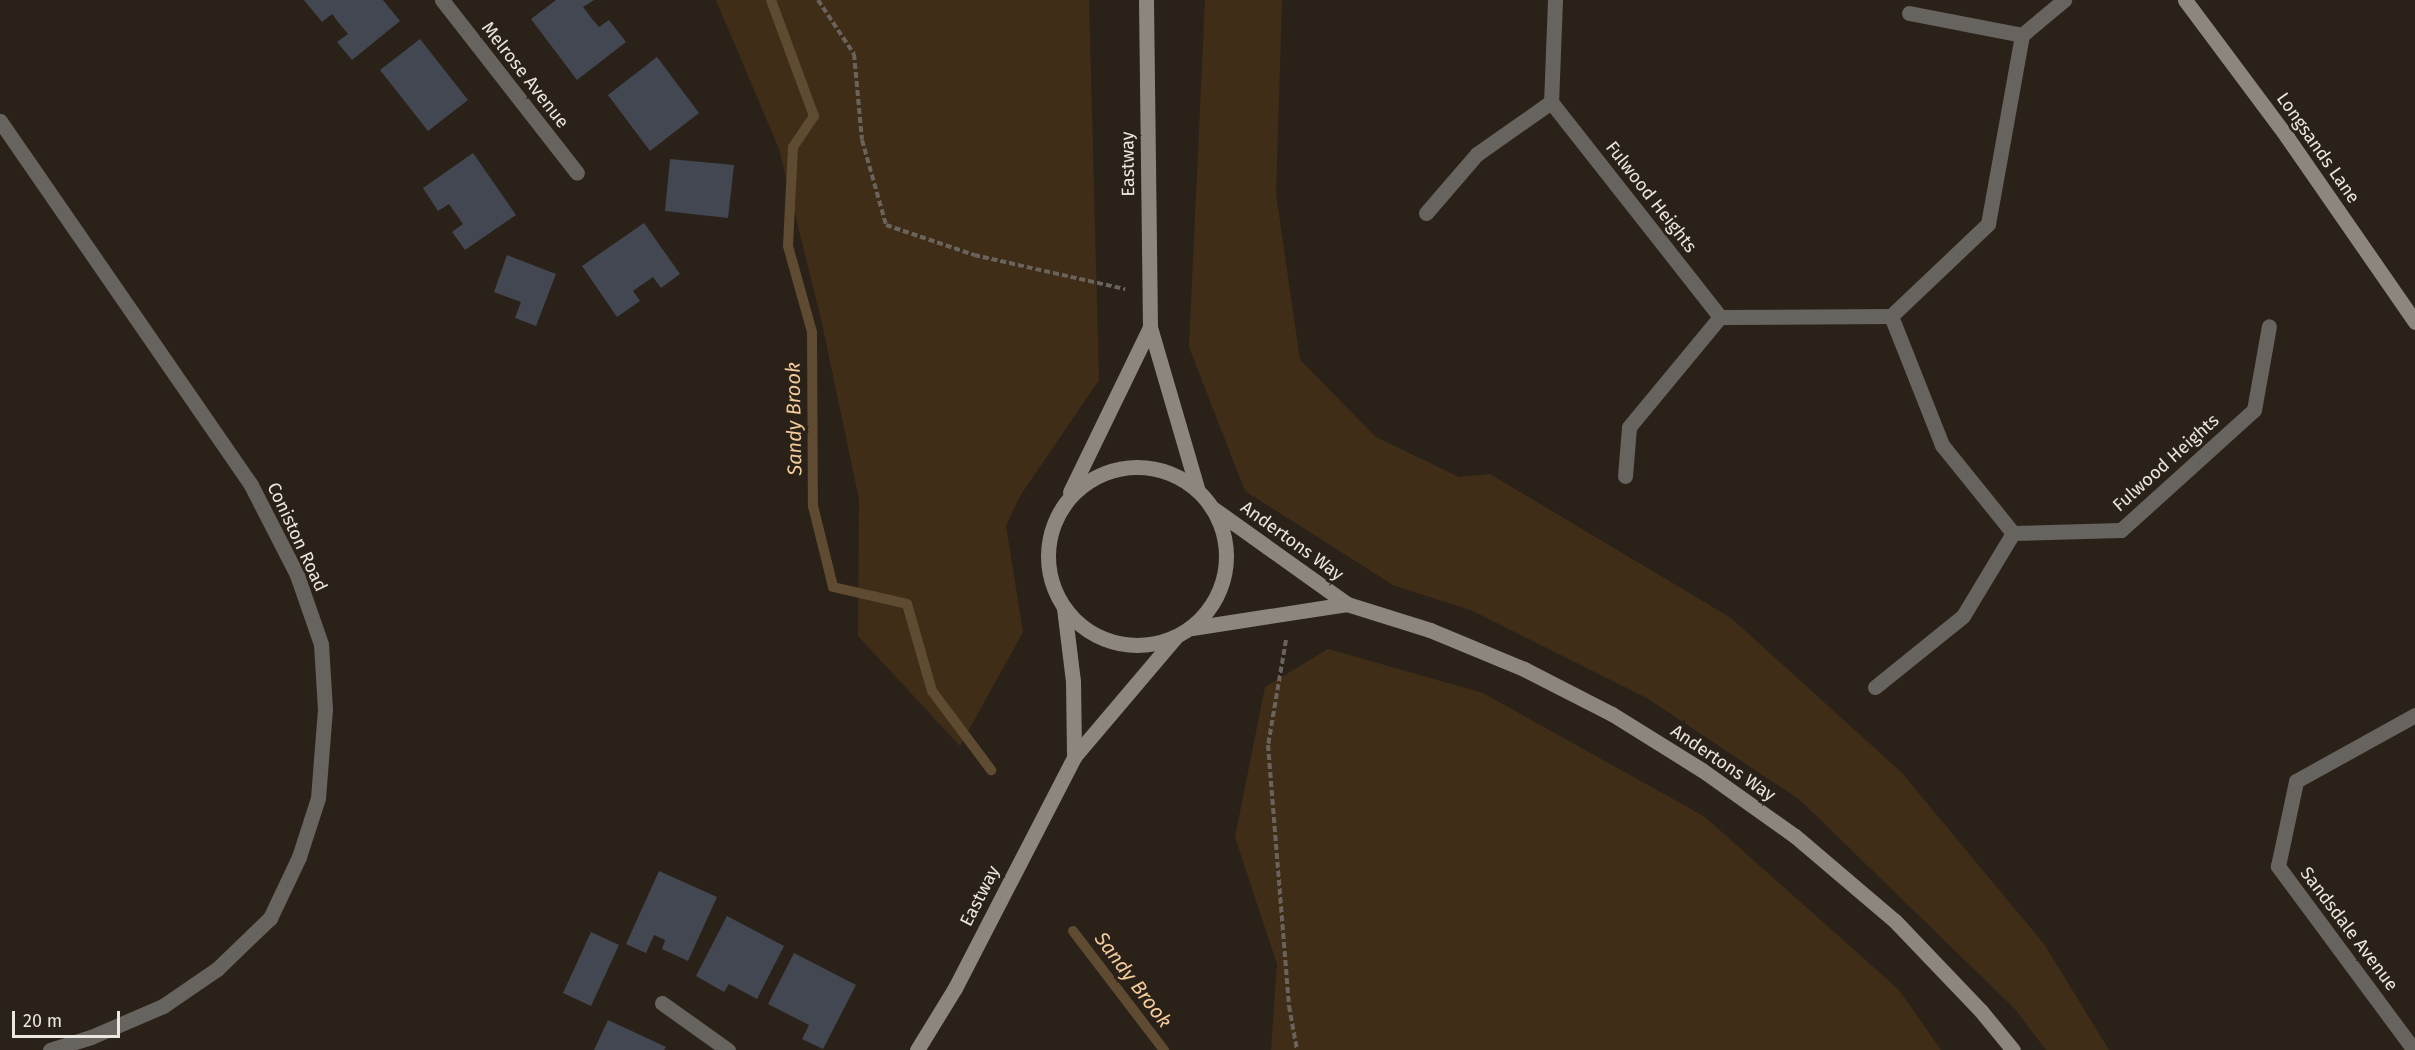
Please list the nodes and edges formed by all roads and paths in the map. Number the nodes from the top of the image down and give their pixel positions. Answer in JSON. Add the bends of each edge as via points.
{"nodes":[{"id":1,"x":442,"y":0,"type":"edge"},
{"id":2,"x":818,"y":0,"type":"edge"},
{"id":3,"x":1146,"y":0,"type":"edge"},
{"id":4,"x":1555,"y":0,"type":"edge"},
{"id":5,"x":2064,"y":0,"type":"edge"},
{"id":6,"x":2185,"y":0,"type":"edge"},
{"id":7,"x":1909,"y":13,"type":"dead end"},
{"id":8,"x":2022,"y":35,"type":"junction"},
{"id":9,"x":1551,"y":102,"type":"junction"},
{"id":10,"x":0,"y":121,"type":"edge"},
{"id":11,"x":577,"y":173,"type":"dead end"},
{"id":12,"x":1426,"y":213,"type":"dead end"},
{"id":13,"x":1149,"y":294,"type":"junction"},
{"id":14,"x":1891,"y":316,"type":"junction"},
{"id":15,"x":1720,"y":317,"type":"junction"},
{"id":16,"x":2415,"y":322,"type":"edge"},
{"id":17,"x":2269,"y":326,"type":"dead end"},
{"id":18,"x":1150,"y":327,"type":"junction"},
{"id":19,"x":1625,"y":476,"type":"dead end"},
{"id":20,"x":1197,"y":488,"type":"junction"},
{"id":21,"x":1066,"y":499,"type":"junction"},
{"id":22,"x":1214,"y":508,"type":"junction"},
{"id":23,"x":2013,"y":533,"type":"junction"},
{"id":24,"x":1347,"y":604,"type":"junction"},
{"id":25,"x":1064,"y":608,"type":"junction"},
{"id":26,"x":1290,"y":613,"type":"junction"},
{"id":27,"x":1192,"y":627,"type":"junction"},
{"id":28,"x":1175,"y":638,"type":"junction"},
{"id":29,"x":1875,"y":687,"type":"dead end"},
{"id":30,"x":2415,"y":715,"type":"edge"},
{"id":31,"x":1074,"y":757,"type":"junction"},
{"id":32,"x":662,"y":1003,"type":"dead end"},
{"id":33,"x":50,"y":1050,"type":"edge"},
{"id":34,"x":728,"y":1050,"type":"edge"},
{"id":35,"x":917,"y":1050,"type":"edge"},
{"id":36,"x":1297,"y":1050,"type":"edge"},
{"id":37,"x":2013,"y":1050,"type":"edge"},
{"id":38,"x":2414,"y":1050,"type":"edge"}],
"edges":[{"from":1,"to":11,"type":"street","name":"Melrose Avenue"},
{"from":2,"to":13,"type":"path","via":[[854,54],[862,140],[885,225],[974,255]]},
{"from":3,"to":13,"type":"main road","name":"Eastway"},
{"from":4,"to":9,"type":"street"},
{"from":5,"to":8,"type":"street"},
{"from":6,"to":16,"type":"main road","name":"Longsands Lane","via":[[2287,137]]},
{"from":7,"to":8,"type":"street"},
{"from":8,"to":14,"type":"street","via":[[1988,224]]},
{"from":9,"to":12,"type":"street","via":[[1477,154]]},
{"from":9,"to":15,"type":"street","name":"Fulwood Heights"},
{"from":10,"to":33,"type":"street","name":"Coniston Road","via":[[250,485],[297,575],[321,644],[325,709],[318,798],[299,857],[270,918],[218,969],[163,1006],[92,1037]]},
{"from":13,"to":18,"type":"main road","name":"Eastway"},
{"from":14,"to":15,"type":"street"},
{"from":14,"to":23,"type":"street","via":[[1942,445]]},
{"from":15,"to":19,"type":"street","via":[[1629,427]]},
{"from":17,"to":23,"type":"street","name":"Fulwood Heights","via":[[2254,410],[2121,530]]},
{"from":18,"to":20,"type":"main road","name":"Eastway"},
{"from":18,"to":21,"type":"main road","name":"Eastway"},
{"from":20,"to":21,"type":"main road","via":[[1172,472],[1134,466],[1115,468],[1088,480]]},
{"from":20,"to":22,"type":"main road"},
{"from":21,"to":25,"type":"main road","via":[[1052,524],[1047,554],[1051,582]]},
{"from":22,"to":24,"type":"main road","name":"Andertons Way"},
{"from":22,"to":27,"type":"main road","via":[[1224,533],[1227,559],[1222,585],[1210,609]]},
{"from":23,"to":29,"type":"street","via":[[1963,615]]},
{"from":24,"to":26,"type":"main road","name":"Andertons Way"},
{"from":24,"to":37,"type":"main road","name":"Andertons Way","via":[[1430,630],[1524,669],[1612,714],[1702,770],[1796,836],[1895,921]]},
{"from":25,"to":28,"type":"main road","via":[[1086,630],[1114,643],[1145,646]]},
{"from":25,"to":31,"type":"main road","name":"Eastway","via":[[1073,681]]},
{"from":26,"to":27,"type":"main road","name":"Andertons Way"},
{"from":26,"to":36,"type":"path","via":[[1268,745],[1289,1006]]},
{"from":27,"to":28,"type":"main road"},
{"from":28,"to":31,"type":"main road","name":"Eastway"},
{"from":30,"to":38,"type":"street","name":"Sandsdale Avenue","via":[[2296,781],[2278,866]]},
{"from":31,"to":35,"type":"main road","name":"Eastway","via":[[955,988]]},
{"from":32,"to":34,"type":"street"}]}
